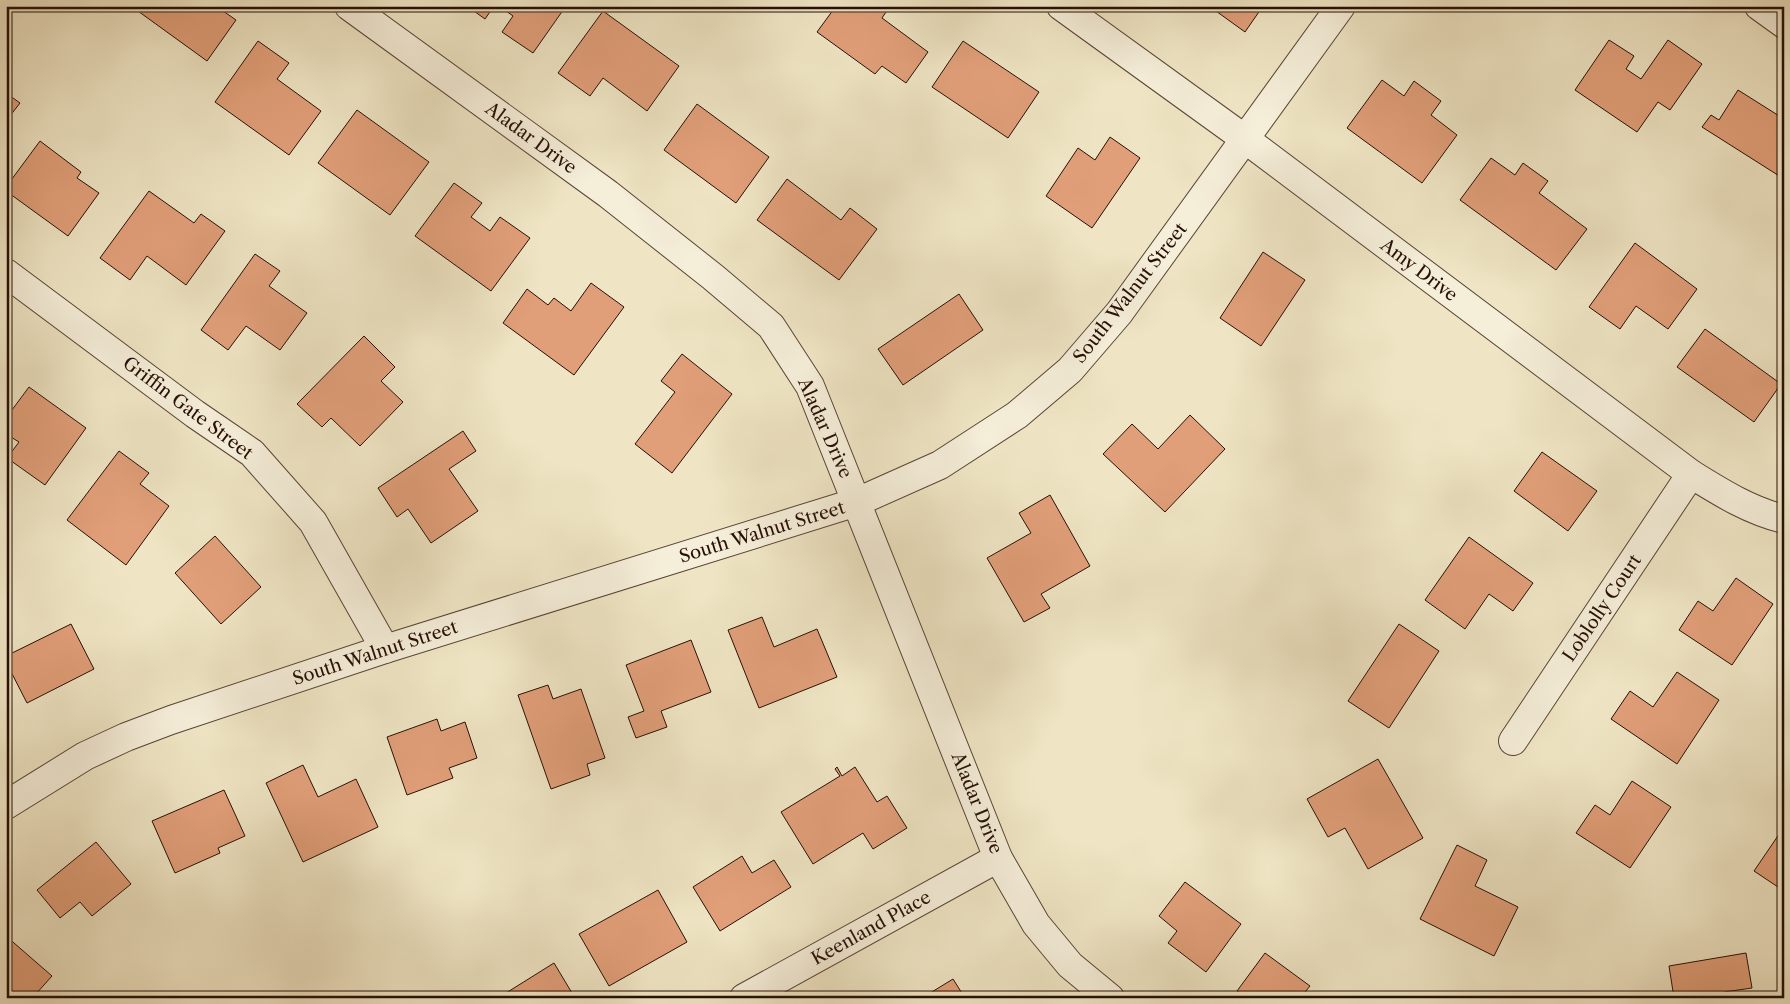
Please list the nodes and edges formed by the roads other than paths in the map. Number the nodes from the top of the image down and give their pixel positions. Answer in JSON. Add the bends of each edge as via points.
{"nodes":[{"id":1,"x":349,"y":6,"type":"edge"},
{"id":2,"x":1061,"y":6,"type":"edge"},
{"id":3,"x":1342,"y":6,"type":"edge"},
{"id":4,"x":1759,"y":6,"type":"edge"},
{"id":5,"x":1784,"y":24,"type":"edge"},
{"id":6,"x":1244,"y":139,"type":"junction"},
{"id":7,"x":6,"y":273,"type":"edge"},
{"id":8,"x":1690,"y":474,"type":"junction"},
{"id":9,"x":857,"y":502,"type":"junction"},
{"id":10,"x":1784,"y":520,"type":"edge"},
{"id":11,"x":385,"y":649,"type":"junction"},
{"id":12,"x":1513,"y":742,"type":"dead end"},
{"id":13,"x":6,"y":805,"type":"edge"},
{"id":14,"x":998,"y":858,"type":"junction"},
{"id":15,"x":744,"y":998,"type":"edge"},
{"id":16,"x":1110,"y":998,"type":"edge"}],
"edges":[{"from":1,"to":9,"type":"street","name":"Aladar Drive","via":[[608,194],[771,326],[810,386]]},
{"from":2,"to":6,"type":"street","name":"Amy Drive"},
{"from":3,"to":6,"type":"street","name":"South Walnut Street"},
{"from":4,"to":5,"type":"street"},
{"from":6,"to":8,"type":"street","name":"Amy Drive"},
{"from":6,"to":9,"type":"street","name":"South Walnut Street","via":[[1119,313],[1070,370],[1017,415],[940,464]]},
{"from":7,"to":11,"type":"street","name":"Griffin Gate Street","via":[[252,453],[313,522]]},
{"from":8,"to":10,"type":"street","name":"Amy Drive","via":[[1730,499]]},
{"from":8,"to":12,"type":"street","name":"Loblolly Court"},
{"from":9,"to":11,"type":"street","name":"South Walnut Street"},
{"from":9,"to":14,"type":"street","name":"Aladar Drive"},
{"from":11,"to":13,"type":"street","name":"South Walnut Street","via":[[126,737],[85,756]]},
{"from":14,"to":15,"type":"street","name":"Keenland Place"},
{"from":14,"to":16,"type":"street","name":"Aladar Drive","via":[[1036,924],[1070,965]]}]}
